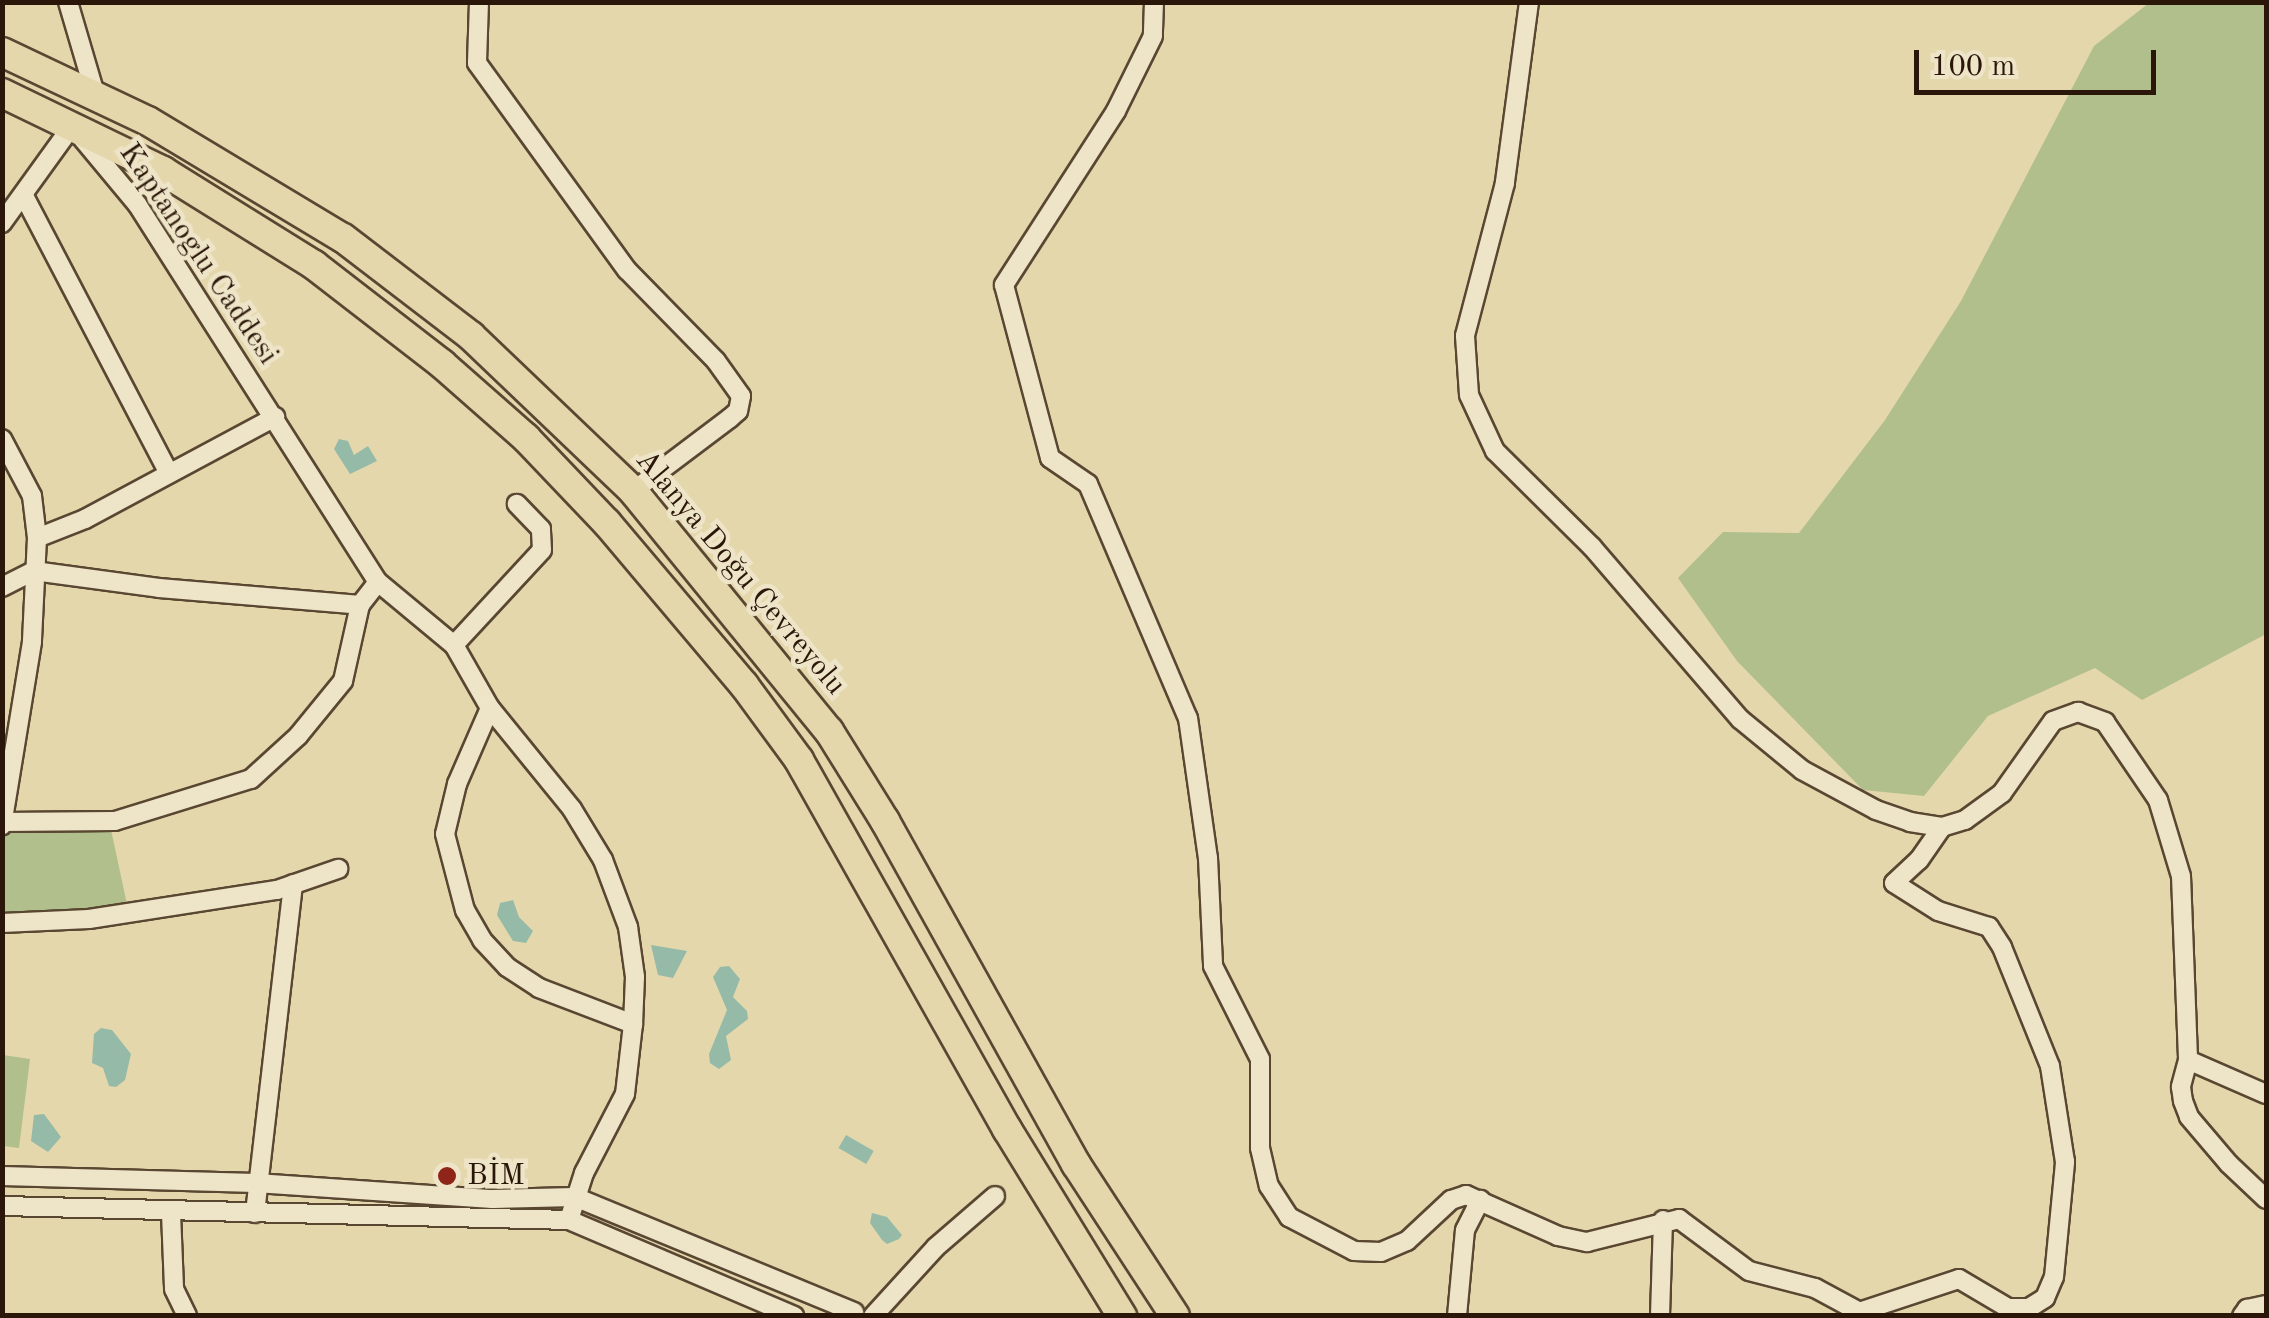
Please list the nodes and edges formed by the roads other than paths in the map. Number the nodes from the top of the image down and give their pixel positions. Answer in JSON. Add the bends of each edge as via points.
{"nodes":[{"id":1,"x":68,"y":2,"type":"edge"},
{"id":2,"x":479,"y":2,"type":"edge"},
{"id":3,"x":1154,"y":2,"type":"edge"},
{"id":4,"x":1529,"y":2,"type":"edge"},
{"id":5,"x":2,"y":52,"type":"edge"},
{"id":6,"x":95,"y":94,"type":"junction"},
{"id":7,"x":14,"y":98,"type":"edge"},
{"id":8,"x":72,"y":126,"type":"junction"},
{"id":9,"x":24,"y":196,"type":"junction"},
{"id":10,"x":2,"y":223,"type":"edge"},
{"id":11,"x":274,"y":417,"type":"junction"},
{"id":12,"x":2,"y":440,"type":"edge"},
{"id":13,"x":168,"y":471,"type":"junction"},
{"id":14,"x":633,"y":491,"type":"junction"},
{"id":15,"x":517,"y":504,"type":"dead end"},
{"id":16,"x":37,"y":538,"type":"junction"},
{"id":17,"x":34,"y":571,"type":"junction"},
{"id":18,"x":378,"y":582,"type":"junction"},
{"id":19,"x":2,"y":587,"type":"edge"},
{"id":20,"x":360,"y":605,"type":"junction"},
{"id":21,"x":454,"y":645,"type":"junction"},
{"id":22,"x":490,"y":708,"type":"junction"},
{"id":23,"x":3,"y":824,"type":"edge"},
{"id":24,"x":1942,"y":826,"type":"junction"},
{"id":25,"x":338,"y":869,"type":"dead end"},
{"id":26,"x":293,"y":884,"type":"junction"},
{"id":27,"x":2,"y":923,"type":"edge"},
{"id":28,"x":634,"y":1024,"type":"junction"},
{"id":29,"x":2188,"y":1060,"type":"junction"},
{"id":30,"x":2266,"y":1094,"type":"edge"},
{"id":31,"x":2,"y":1176,"type":"edge"},
{"id":32,"x":256,"y":1183,"type":"junction"},
{"id":33,"x":996,"y":1196,"type":"dead end"},
{"id":34,"x":575,"y":1197,"type":"junction"},
{"id":35,"x":2266,"y":1199,"type":"edge"},
{"id":36,"x":1480,"y":1200,"type":"junction"},
{"id":37,"x":2,"y":1206,"type":"edge"},
{"id":38,"x":255,"y":1212,"type":"junction"},
{"id":39,"x":171,"y":1213,"type":"junction"},
{"id":40,"x":569,"y":1220,"type":"junction"},
{"id":41,"x":1662,"y":1220,"type":"junction"},
{"id":42,"x":2266,"y":1305,"type":"edge"},
{"id":43,"x":1864,"y":1313,"type":"edge"},
{"id":44,"x":861,"y":1315,"type":"edge"},
{"id":45,"x":187,"y":1316,"type":"edge"},
{"id":46,"x":794,"y":1316,"type":"edge"},
{"id":47,"x":1122,"y":1316,"type":"edge"},
{"id":48,"x":1175,"y":1316,"type":"edge"},
{"id":49,"x":1457,"y":1316,"type":"edge"},
{"id":50,"x":1660,"y":1316,"type":"edge"},
{"id":51,"x":2242,"y":1316,"type":"edge"}],
"edges":[{"from":1,"to":6,"type":"street"},
{"from":2,"to":14,"type":"street","via":[[477,64],[627,270],[741,396],[738,412]]},
{"from":3,"to":36,"type":"street","via":[[1153,36],[1116,111],[1004,285],[1050,458],[1088,484],[1188,718],[1208,858],[1213,966],[1260,1059],[1260,1148],[1269,1186],[1289,1217],[1354,1251],[1381,1252],[1407,1242],[1451,1200]]},
{"from":4,"to":24,"type":"street","via":[[1504,183],[1465,336],[1469,395],[1480,425],[1495,451],[1592,547],[1772,748],[1859,802],[1910,822]]},
{"from":5,"to":6,"type":"highway","name":"Alanya Doğu Çevreyolu"},
{"from":6,"to":14,"type":"highway","name":"Alanya Doğu Çevreyolu","via":[[212,156],[343,238],[471,336]]},
{"from":7,"to":8,"type":"highway"},
{"from":8,"to":9,"type":"street"},
{"from":8,"to":11,"type":"street","name":"Kaptanoglu Caddesi","via":[[128,191]]},
{"from":8,"to":47,"type":"highway","via":[[163,172],[314,264],[442,364],[608,523],[799,760],[1024,1158]]},
{"from":9,"to":10,"type":"street"},
{"from":9,"to":13,"type":"street"},
{"from":11,"to":13,"type":"street"},
{"from":11,"to":18,"type":"street","name":"Kaptanoglu Caddesi"},
{"from":12,"to":16,"type":"street","via":[[32,496]]},
{"from":13,"to":16,"type":"street"},
{"from":14,"to":48,"type":"highway","name":"Alanya Doğu Çevreyolu","via":[[829,731],[1076,1164]]},
{"from":15,"to":21,"type":"street","via":[[542,529],[542,550]]},
{"from":16,"to":17,"type":"street"},
{"from":17,"to":19,"type":"street"},
{"from":17,"to":20,"type":"street"},
{"from":17,"to":23,"type":"street","via":[[32,642]]},
{"from":18,"to":20,"type":"street"},
{"from":18,"to":21,"type":"street","name":"Kaptanoglu Caddesi"},
{"from":20,"to":23,"type":"street","via":[[343,680],[252,779],[115,821]]},
{"from":21,"to":22,"type":"street"},
{"from":22,"to":28,"type":"street","via":[[572,808],[602,860],[628,927]]},
{"from":22,"to":28,"type":"street","via":[[457,784],[446,834],[465,910],[506,967],[538,988]]},
{"from":24,"to":29,"type":"street","via":[[1965,820],[2002,794],[2053,721],[2078,712],[2105,722],[2158,800],[2172,839],[2184,914]]},
{"from":24,"to":43,"type":"street","via":[[1894,884],[1938,911],[1989,927],[2002,947],[2050,1066],[2066,1162],[2054,1276],[2045,1298],[2028,1308],[2008,1308],[1958,1279]]},
{"from":25,"to":26,"type":"street"},
{"from":26,"to":27,"type":"street","via":[[88,919]]},
{"from":26,"to":32,"type":"street"},
{"from":28,"to":34,"type":"street","via":[[625,1094]]},
{"from":29,"to":30,"type":"street"},
{"from":29,"to":35,"type":"street","via":[[2181,1087],[2189,1118]]},
{"from":31,"to":32,"type":"street"},
{"from":32,"to":34,"type":"street","via":[[492,1199]]},
{"from":32,"to":38,"type":"street"},
{"from":33,"to":44,"type":"street"},
{"from":34,"to":40,"type":"street"},
{"from":34,"to":44,"type":"street"},
{"from":36,"to":41,"type":"street","via":[[1558,1236],[1587,1242]]},
{"from":36,"to":49,"type":"street","via":[[1465,1230]]},
{"from":37,"to":39,"type":"street"},
{"from":38,"to":39,"type":"street"},
{"from":38,"to":40,"type":"street"},
{"from":39,"to":45,"type":"street","via":[[174,1289]]},
{"from":40,"to":46,"type":"street"},
{"from":41,"to":43,"type":"street","via":[[1679,1219],[1749,1270],[1815,1288]]},
{"from":41,"to":50,"type":"street"},
{"from":42,"to":51,"type":"street"}]}
